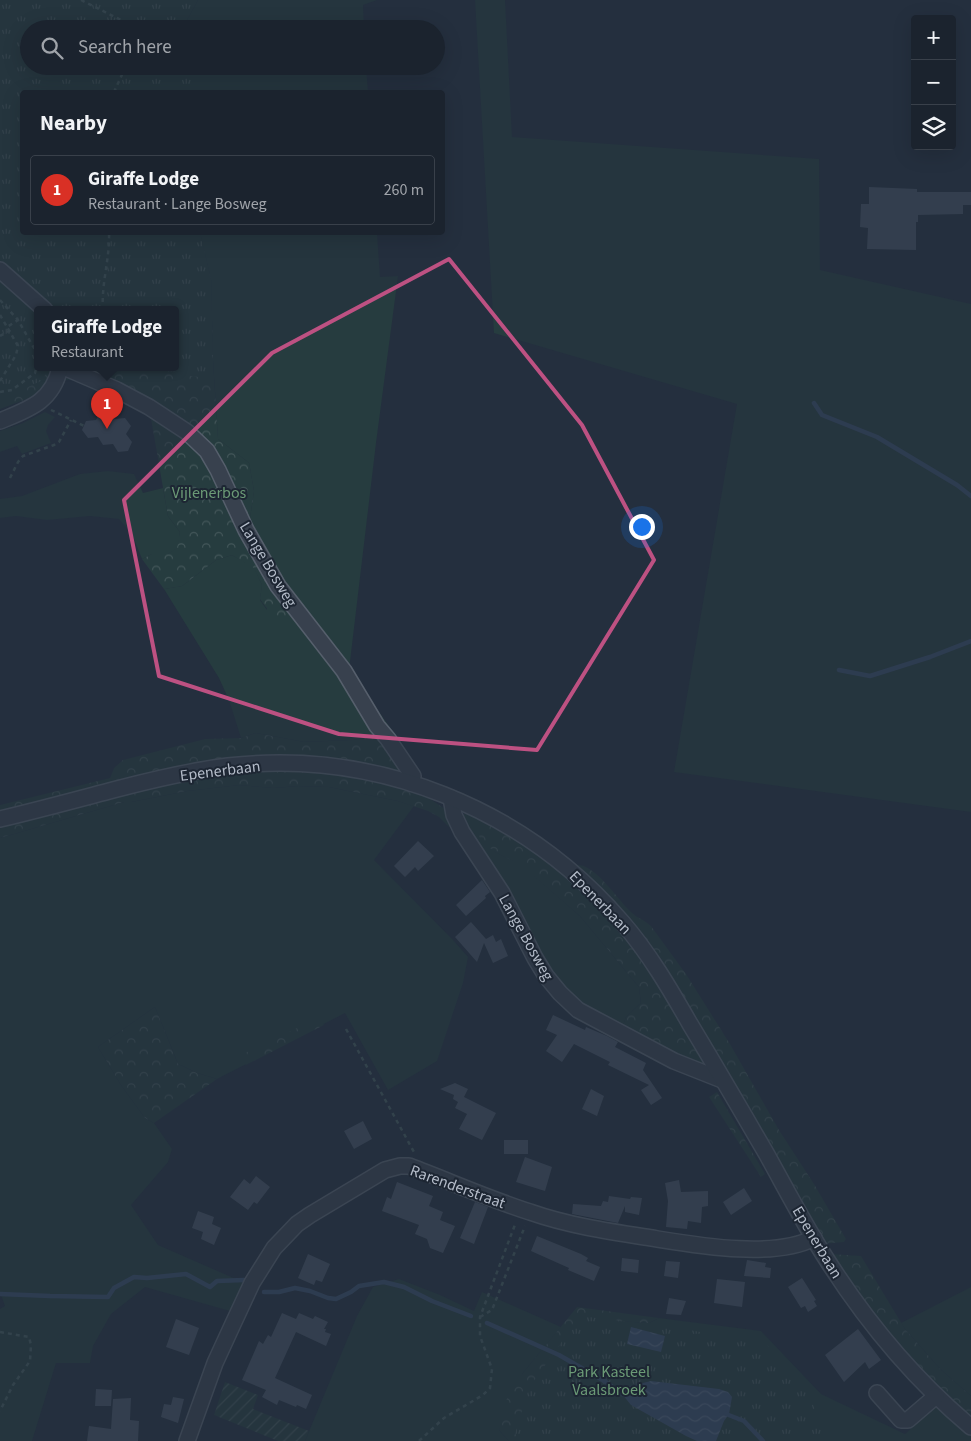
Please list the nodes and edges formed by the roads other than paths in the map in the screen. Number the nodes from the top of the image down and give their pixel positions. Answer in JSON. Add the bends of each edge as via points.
{"nodes":[{"id":1,"x":0,"y":270,"type":"edge"},
{"id":2,"x":40,"y":306,"type":"edge"},
{"id":3,"x":59,"y":371,"type":"edge"},
{"id":4,"x":73,"y":371,"type":"edge"},
{"id":5,"x":0,"y":421,"type":"edge"},
{"id":6,"x":411,"y":783,"type":"junction"},
{"id":7,"x":451,"y":798,"type":"junction"},
{"id":8,"x":0,"y":819,"type":"edge"},
{"id":9,"x":722,"y":1080,"type":"junction"},
{"id":10,"x":814,"y":1238,"type":"junction"},
{"id":11,"x":877,"y":1393,"type":"dead end"},
{"id":12,"x":936,"y":1396,"type":"junction"},
{"id":13,"x":971,"y":1427,"type":"edge"},
{"id":14,"x":187,"y":1441,"type":"edge"}],
"edges":[{"from":1,"to":2,"type":"street"},
{"from":3,"to":5,"type":"street","via":[[53,387],[40,402]]},
{"from":4,"to":6,"type":"street","name":"Lange Bosweg","via":[[150,407],[187,432],[207,451],[278,586],[344,671],[377,726],[413,776]]},
{"from":6,"to":7,"type":"street","name":"Epenerbaan"},
{"from":6,"to":8,"type":"street","name":"Epenerbaan","via":[[383,775],[322,766],[228,766],[155,779]]},
{"from":7,"to":9,"type":"street","name":"Epenerbaan","via":[[531,840],[568,868],[622,921],[656,966]]},
{"from":7,"to":9,"type":"street","name":"Lange Bosweg","via":[[462,832],[502,893],[535,958],[560,994],[593,1018],[674,1061]]},
{"from":9,"to":10,"type":"street","name":"Epenerbaan"},
{"from":10,"to":12,"type":"street","name":"Epenerbaan","via":[[861,1308]]},
{"from":10,"to":14,"type":"street","name":"Rarenderstraat","via":[[795,1246],[774,1249],[714,1247],[590,1228],[525,1211],[409,1166],[385,1170],[297,1224],[274,1248],[252,1283],[215,1363]]},
{"from":11,"to":12,"type":"street","via":[[901,1420],[908,1420]]},
{"from":12,"to":13,"type":"street","name":"Epenerbaan"}]}
